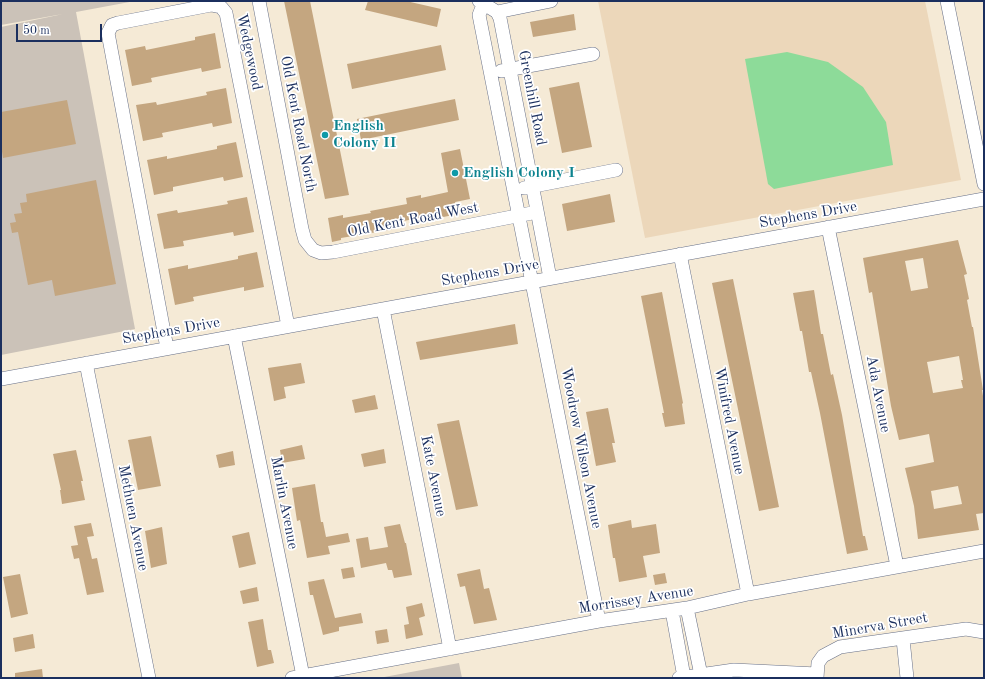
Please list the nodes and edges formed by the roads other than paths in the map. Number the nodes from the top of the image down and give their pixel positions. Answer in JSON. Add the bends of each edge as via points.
{"nodes":[{"id":1,"x":259,"y":1,"type":"edge"},
{"id":2,"x":551,"y":1,"type":"edge"},
{"id":3,"x":946,"y":1,"type":"edge"},
{"id":4,"x":481,"y":3,"type":"edge"},
{"id":5,"x":497,"y":12,"type":"junction"},
{"id":6,"x":593,"y":54,"type":"dead end"},
{"id":7,"x":510,"y":69,"type":"junction"},
{"id":8,"x":491,"y":73,"type":"junction"},
{"id":9,"x":616,"y":170,"type":"dead end"},
{"id":10,"x":984,"y":184,"type":"edge"},
{"id":11,"x":532,"y":186,"type":"junction"},
{"id":12,"x":514,"y":190,"type":"junction"},
{"id":13,"x":984,"y":198,"type":"edge"},
{"id":14,"x":537,"y":212,"type":"junction"},
{"id":15,"x":520,"y":215,"type":"junction"},
{"id":16,"x":828,"y":227,"type":"junction"},
{"id":17,"x":313,"y":250,"type":"joint"},
{"id":18,"x":680,"y":254,"type":"junction"},
{"id":19,"x":550,"y":278,"type":"junction"},
{"id":20,"x":532,"y":282,"type":"junction"},
{"id":21,"x":383,"y":309,"type":"junction"},
{"id":22,"x":288,"y":326,"type":"junction"},
{"id":23,"x":234,"y":336,"type":"junction"},
{"id":24,"x":167,"y":348,"type":"junction"},
{"id":25,"x":86,"y":363,"type":"junction"},
{"id":26,"x":1,"y":379,"type":"edge"},
{"id":27,"x":984,"y":551,"type":"edge"},
{"id":28,"x":897,"y":566,"type":"junction"},
{"id":29,"x":748,"y":594,"type":"junction"},
{"id":30,"x":687,"y":608,"type":"junction"},
{"id":31,"x":672,"y":611,"type":"junction"},
{"id":32,"x":599,"y":621,"type":"junction"},
{"id":33,"x":984,"y":632,"type":"edge"},
{"id":34,"x":903,"y":639,"type":"junction"},
{"id":35,"x":450,"y":648,"type":"junction"},
{"id":36,"x":701,"y":675,"type":"junction"},
{"id":37,"x":817,"y":676,"type":"edge"},
{"id":38,"x":297,"y":677,"type":"edge"},
{"id":39,"x":682,"y":677,"type":"edge"},
{"id":40,"x":149,"y":678,"type":"edge"},
{"id":41,"x":907,"y":678,"type":"edge"}],
"edges":[{"from":1,"to":17,"type":"street","name":"Old Kent Road North","via":[[302,229],[305,240]]},
{"from":2,"to":5,"type":"street"},
{"from":3,"to":10,"type":"street"},
{"from":4,"to":5,"type":"street"},
{"from":4,"to":8,"type":"street","via":[[480,15]]},
{"from":5,"to":7,"type":"street","name":"Greenhill Road"},
{"from":6,"to":7,"type":"street"},
{"from":7,"to":8,"type":"street"},
{"from":7,"to":11,"type":"street","name":"Greenhill Road"},
{"from":8,"to":12,"type":"street"},
{"from":9,"to":11,"type":"street"},
{"from":11,"to":12,"type":"street"},
{"from":11,"to":14,"type":"street","name":"Greenhill Road"},
{"from":12,"to":15,"type":"street"},
{"from":13,"to":16,"type":"street","name":"Stephens Drive"},
{"from":14,"to":15,"type":"street","name":"Old Kent Road West"},
{"from":14,"to":19,"type":"street","name":"Greenhill Road"},
{"from":15,"to":17,"type":"street","name":"Old Kent Road West","via":[[333,252],[321,253]]},
{"from":15,"to":20,"type":"street"},
{"from":16,"to":18,"type":"street","name":"Stephens Drive"},
{"from":16,"to":28,"type":"street","name":"Ada Avenue"},
{"from":18,"to":19,"type":"street","name":"Stephens Drive"},
{"from":18,"to":29,"type":"street","name":"Winifred Avenue"},
{"from":19,"to":20,"type":"street","name":"Stephens Drive"},
{"from":20,"to":21,"type":"street","name":"Stephens Drive"},
{"from":20,"to":32,"type":"street","name":"Woodrow Wilson Avenue"},
{"from":21,"to":22,"type":"street","name":"Stephens Drive"},
{"from":21,"to":35,"type":"street","name":"Kate Avenue"},
{"from":22,"to":23,"type":"street","name":"Stephens Drive"},
{"from":22,"to":24,"type":"street","name":"Wedgewood","via":[[226,13],[221,6],[211,5],[118,23],[112,25],[108,33]]},
{"from":23,"to":24,"type":"street","name":"Stephens Drive"},
{"from":23,"to":38,"type":"street","name":"Marlin Avenue"},
{"from":24,"to":25,"type":"street","name":"Stephens Drive"},
{"from":25,"to":26,"type":"street","name":"Stephens Drive"},
{"from":25,"to":40,"type":"street","name":"Methuen Avenue"},
{"from":27,"to":28,"type":"street","name":"Morrissey Avenue"},
{"from":28,"to":29,"type":"street","name":"Morrissey Avenue"},
{"from":29,"to":30,"type":"street","name":"Morrissey Avenue"},
{"from":30,"to":31,"type":"street","name":"Morrissey Avenue"},
{"from":30,"to":36,"type":"street"},
{"from":31,"to":32,"type":"street","name":"Morrissey Avenue"},
{"from":31,"to":39,"type":"street","name":"Minerva Street"},
{"from":32,"to":35,"type":"street","name":"Morrissey Avenue"},
{"from":33,"to":34,"type":"street","name":"Minerva Street","via":[[966,629]]},
{"from":34,"to":37,"type":"street","name":"Minerva Street","via":[[840,647],[830,651],[820,660]]},
{"from":34,"to":41,"type":"street"},
{"from":35,"to":38,"type":"street","name":"Morrissey Avenue"},
{"from":36,"to":37,"type":"street","name":"Minerva Street","via":[[734,670]]},
{"from":36,"to":39,"type":"street","name":"Minerva Street"}]}
